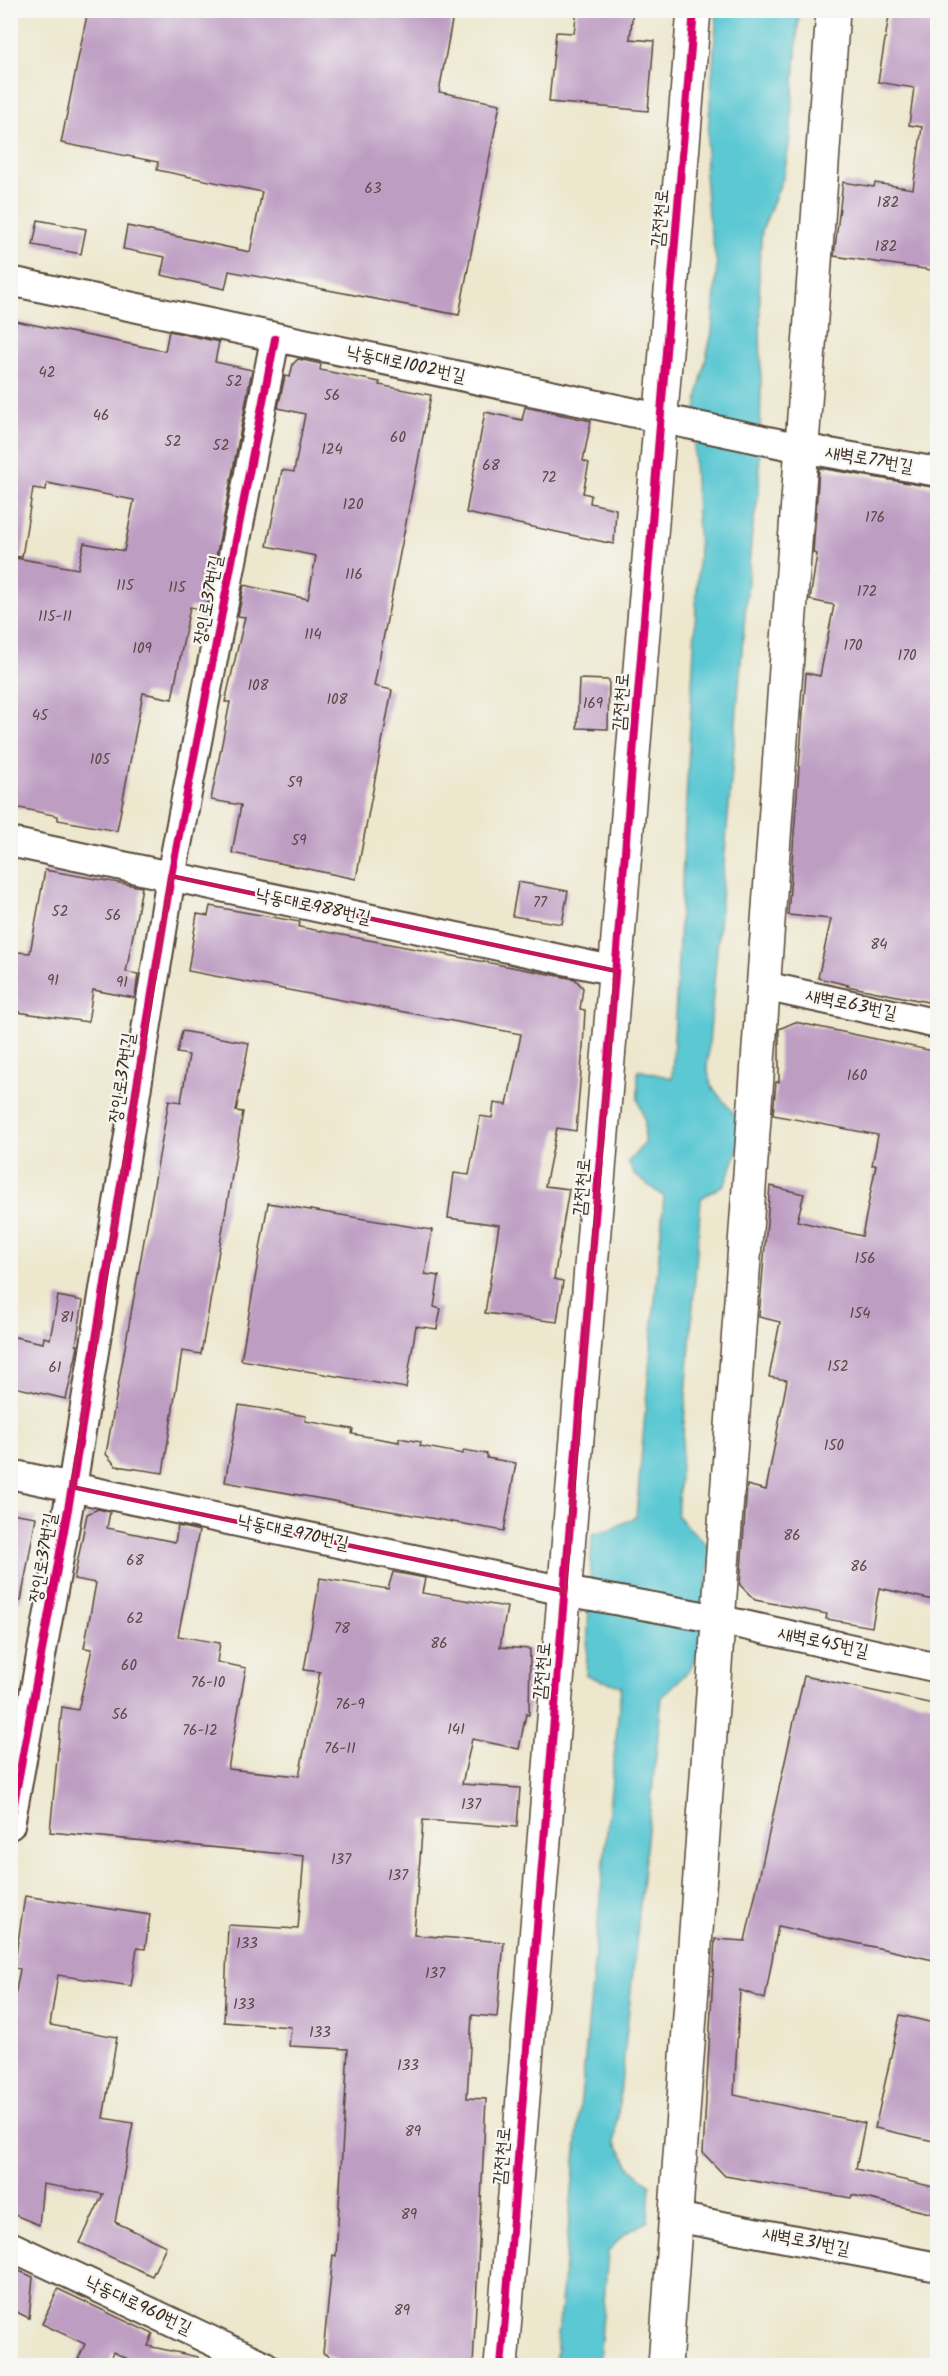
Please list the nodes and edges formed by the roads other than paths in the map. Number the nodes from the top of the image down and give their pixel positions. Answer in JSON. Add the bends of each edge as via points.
{"nodes":[{"id":1,"x":694,"y":10,"type":"edge"},
{"id":2,"x":833,"y":10,"type":"edge"},
{"id":3,"x":10,"y":281,"type":"edge"},
{"id":4,"x":275,"y":339,"type":"junction"},
{"id":5,"x":666,"y":419,"type":"junction"},
{"id":6,"x":793,"y":446,"type":"junction"},
{"id":7,"x":938,"y":472,"type":"edge"},
{"id":8,"x":10,"y":842,"type":"edge"},
{"id":9,"x":171,"y":876,"type":"junction"},
{"id":10,"x":616,"y":971,"type":"junction"},
{"id":11,"x":764,"y":986,"type":"junction"},
{"id":12,"x":938,"y":1024,"type":"edge"},
{"id":13,"x":10,"y":1474,"type":"edge"},
{"id":14,"x":72,"y":1486,"type":"junction"},
{"id":15,"x":570,"y":1592,"type":"junction"},
{"id":16,"x":713,"y":1619,"type":"junction"},
{"id":17,"x":938,"y":1668,"type":"edge"},
{"id":18,"x":10,"y":1825,"type":"edge"},
{"id":19,"x":675,"y":2217,"type":"junction"},
{"id":20,"x":10,"y":2246,"type":"edge"},
{"id":21,"x":938,"y":2267,"type":"edge"},
{"id":22,"x":264,"y":2366,"type":"edge"},
{"id":23,"x":501,"y":2366,"type":"edge"},
{"id":24,"x":665,"y":2366,"type":"edge"}],
"edges":[{"from":1,"to":5,"type":"street","name":"감전천로"},
{"from":2,"to":6,"type":"street"},
{"from":3,"to":4,"type":"street","name":"낙동대로1002번길"},
{"from":4,"to":5,"type":"street","name":"낙동대로1002번길"},
{"from":4,"to":9,"type":"street","name":"장인로37번길"},
{"from":5,"to":6,"type":"street","name":"낙동대로1002번길"},
{"from":5,"to":10,"type":"street","name":"감전천로"},
{"from":6,"to":7,"type":"street","name":"새벽로77번길"},
{"from":6,"to":11,"type":"street"},
{"from":8,"to":9,"type":"street","name":"낙동대로988번길"},
{"from":9,"to":10,"type":"street","name":"낙동대로988번길"},
{"from":9,"to":14,"type":"street","name":"장인로37번길"},
{"from":10,"to":15,"type":"street","name":"감전천로"},
{"from":11,"to":12,"type":"street","name":"새벽로63번길"},
{"from":11,"to":16,"type":"street"},
{"from":13,"to":14,"type":"street","name":"낙동대로970번길"},
{"from":14,"to":15,"type":"street","name":"낙동대로970번길"},
{"from":14,"to":18,"type":"street","name":"장인로37번길"},
{"from":15,"to":16,"type":"street","name":"낙동대로970번길"},
{"from":15,"to":23,"type":"street","name":"감전천로"},
{"from":16,"to":17,"type":"street","name":"새벽로45번길"},
{"from":16,"to":19,"type":"street"},
{"from":19,"to":21,"type":"street","name":"새벽로31번길"},
{"from":19,"to":24,"type":"street"},
{"from":20,"to":22,"type":"street","name":"낙동대로960번길"}]}
